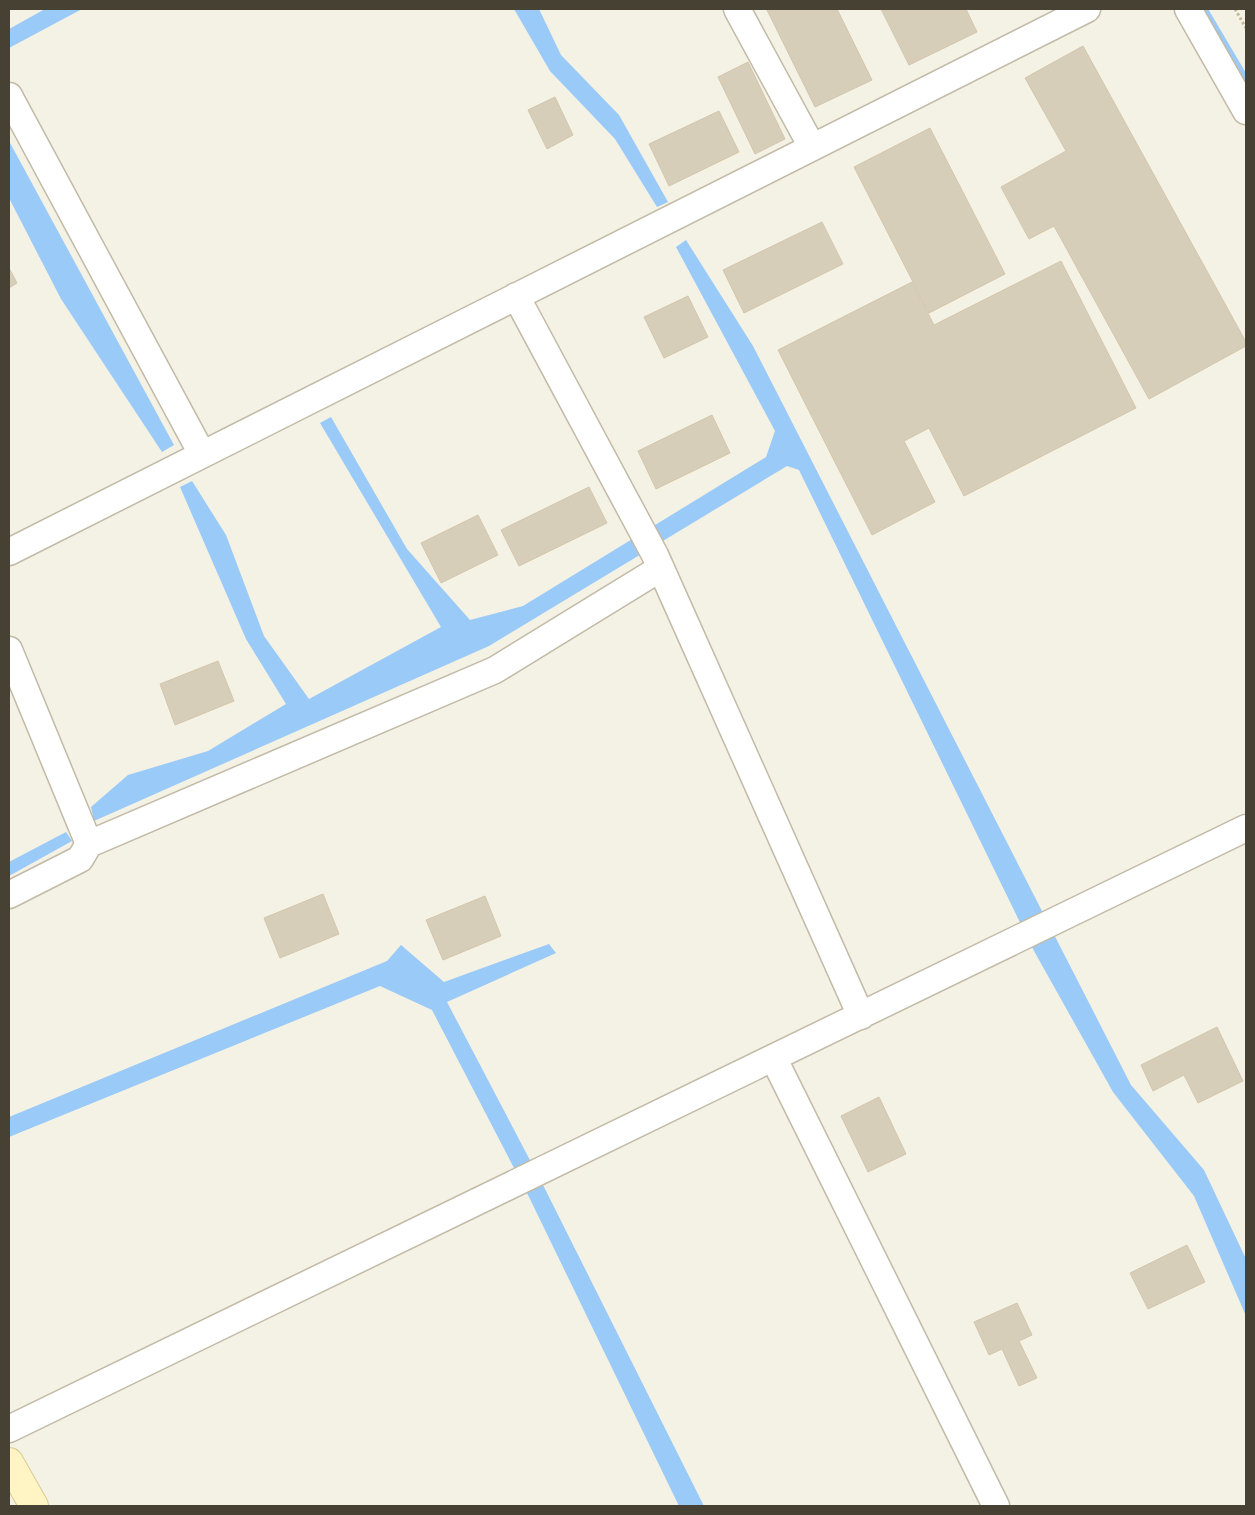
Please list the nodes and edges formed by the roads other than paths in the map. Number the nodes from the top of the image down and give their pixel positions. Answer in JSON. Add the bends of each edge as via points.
{"nodes":[{"id":1,"x":737,"y":9,"type":"edge"},
{"id":2,"x":1087,"y":9,"type":"edge"},
{"id":3,"x":1188,"y":9,"type":"edge"},
{"id":4,"x":9,"y":96,"type":"edge"},
{"id":5,"x":1246,"y":112,"type":"edge"},
{"id":6,"x":812,"y":147,"type":"junction"},
{"id":7,"x":516,"y":296,"type":"junction"},
{"id":8,"x":202,"y":454,"type":"junction"},
{"id":9,"x":9,"y":552,"type":"edge"},
{"id":10,"x":658,"y":562,"type":"junction"},
{"id":11,"x":9,"y":650,"type":"edge"},
{"id":12,"x":1246,"y":828,"type":"edge"},
{"id":13,"x":89,"y":844,"type":"junction"},
{"id":14,"x":9,"y":895,"type":"edge"},
{"id":15,"x":860,"y":1016,"type":"junction"},
{"id":16,"x":774,"y":1058,"type":"junction"},
{"id":17,"x":9,"y":1429,"type":"edge"},
{"id":18,"x":9,"y":1462,"type":"edge"},
{"id":19,"x":34,"y":1506,"type":"edge"},
{"id":20,"x":996,"y":1506,"type":"edge"}],
"edges":[{"from":1,"to":6,"type":"street"},
{"from":2,"to":6,"type":"street"},
{"from":3,"to":5,"type":"street"},
{"from":4,"to":8,"type":"street"},
{"from":6,"to":7,"type":"street"},
{"from":7,"to":8,"type":"street"},
{"from":7,"to":10,"type":"street"},
{"from":8,"to":9,"type":"street"},
{"from":10,"to":13,"type":"street","via":[[495,670]]},
{"from":10,"to":15,"type":"street"},
{"from":11,"to":13,"type":"street"},
{"from":12,"to":15,"type":"street"},
{"from":13,"to":14,"type":"street","via":[[80,859]]},
{"from":15,"to":16,"type":"street"},
{"from":16,"to":17,"type":"street"},
{"from":16,"to":20,"type":"street"},
{"from":18,"to":19,"type":"street"}]}
